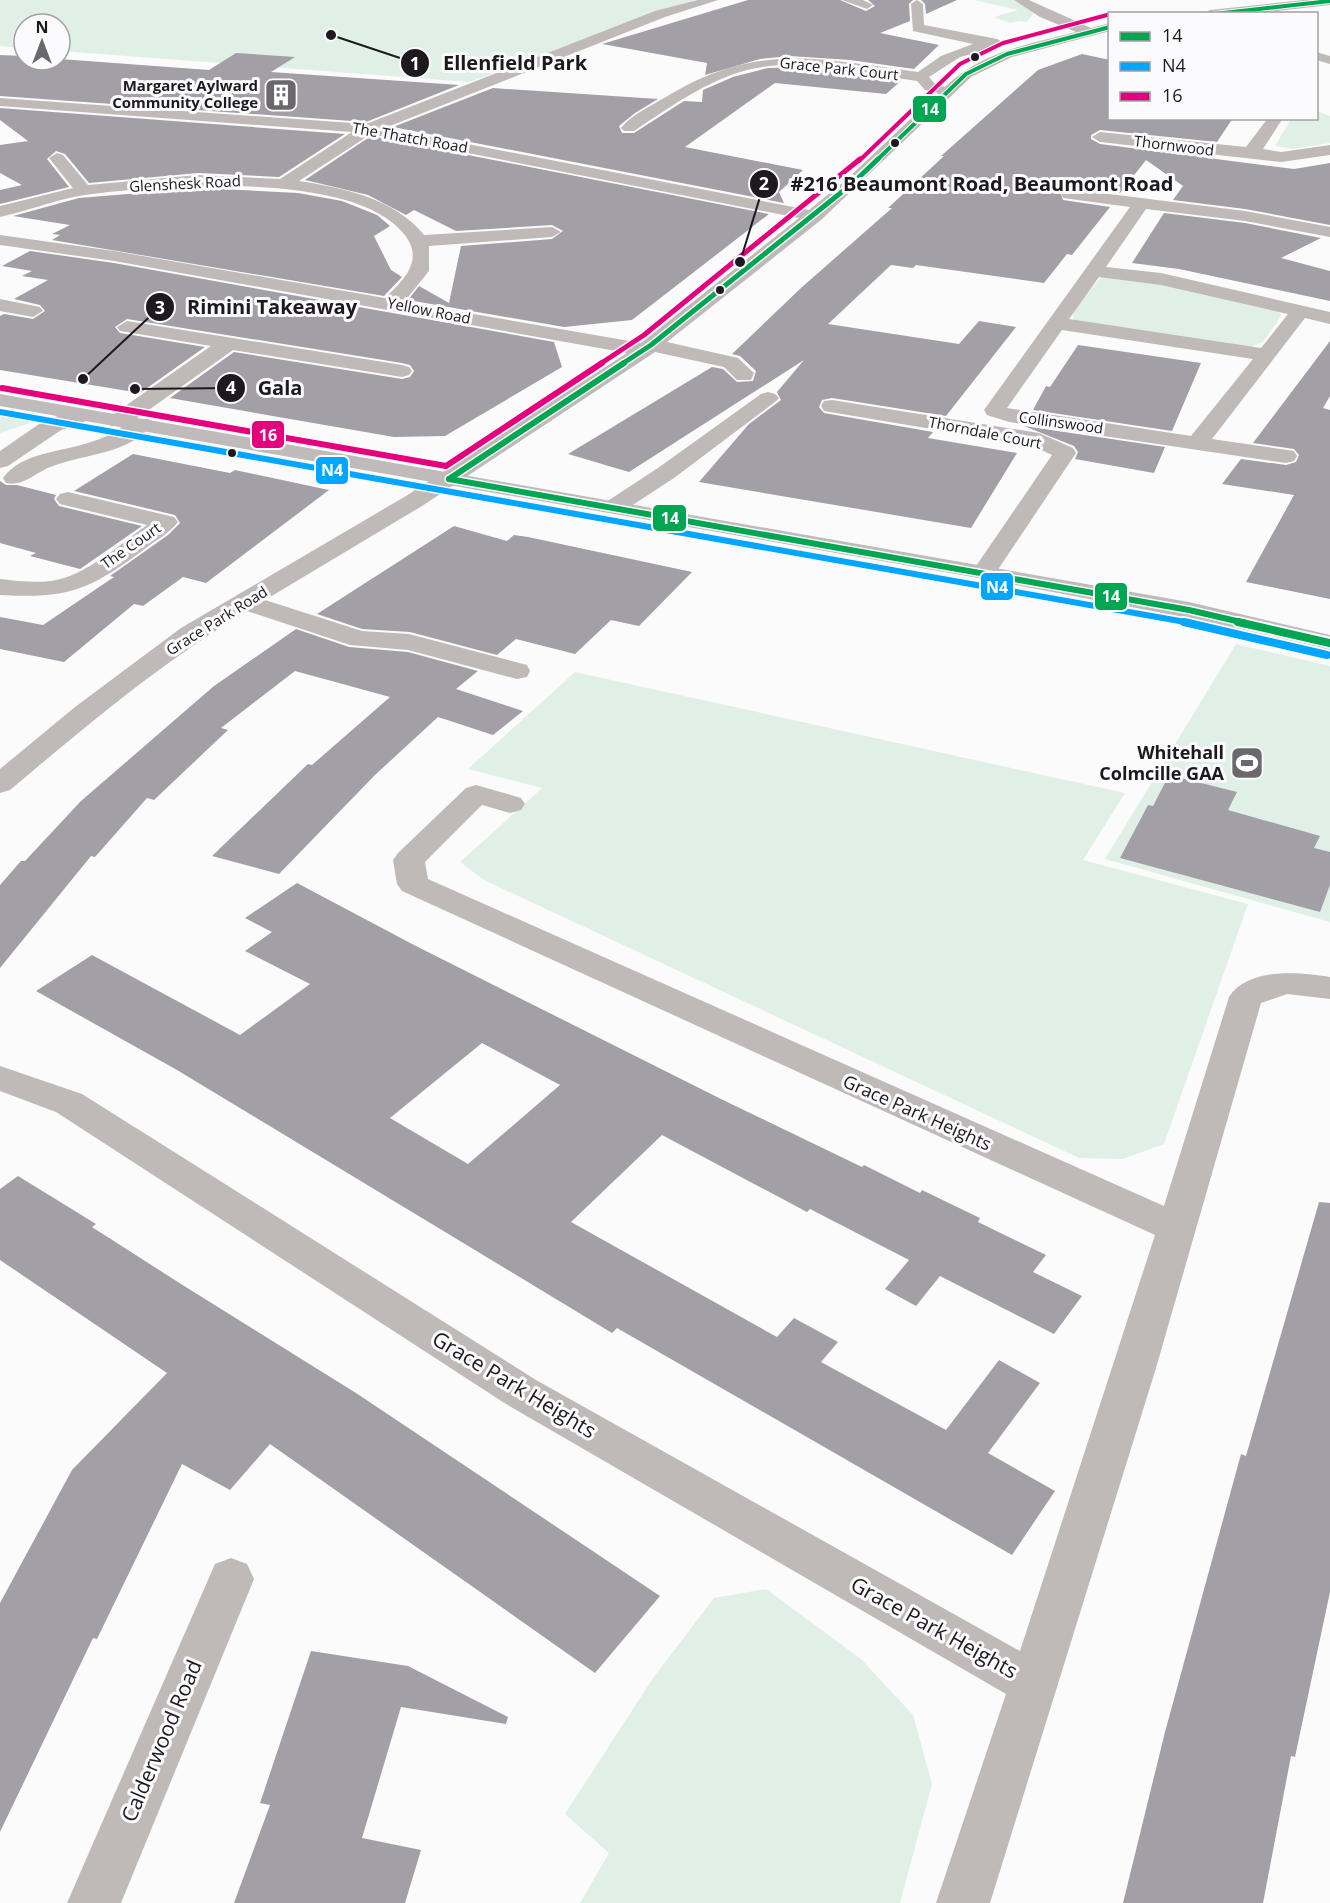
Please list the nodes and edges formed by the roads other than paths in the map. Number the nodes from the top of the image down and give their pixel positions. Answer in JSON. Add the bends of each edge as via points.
{"nodes":[{"id":1,"x":712,"y":0,"type":"edge"},
{"id":2,"x":848,"y":0,"type":"edge"},
{"id":3,"x":1020,"y":0,"type":"edge"},
{"id":4,"x":1330,"y":1,"type":"edge"},
{"id":5,"x":917,"y":4,"type":"dead end"},
{"id":6,"x":867,"y":5,"type":"dead end"},
{"id":7,"x":1228,"y":12,"type":"edge"},
{"id":8,"x":1108,"y":27,"type":"edge"},
{"id":9,"x":1087,"y":32,"type":"junction"},
{"id":10,"x":1108,"y":39,"type":"edge"},
{"id":11,"x":1040,"y":43,"type":"junction"},
{"id":12,"x":993,"y":44,"type":"junction"},
{"id":13,"x":861,"y":52,"type":"dead end"},
{"id":14,"x":836,"y":66,"type":"junction"},
{"id":15,"x":921,"y":78,"type":"junction"},
{"id":16,"x":946,"y":91,"type":"junction"},
{"id":17,"x":1,"y":93,"type":"edge"},
{"id":18,"x":1275,"y":120,"type":"edge"},
{"id":19,"x":629,"y":128,"type":"dead end"},
{"id":20,"x":368,"y":129,"type":"junction"},
{"id":21,"x":1100,"y":137,"type":"dead end"},
{"id":22,"x":1330,"y":150,"type":"edge"},
{"id":23,"x":1249,"y":152,"type":"junction"},
{"id":24,"x":57,"y":158,"type":"dead end"},
{"id":25,"x":285,"y":183,"type":"junction"},
{"id":26,"x":84,"y":191,"type":"junction"},
{"id":27,"x":1069,"y":194,"type":"dead end"},
{"id":28,"x":1141,"y":204,"type":"junction"},
{"id":29,"x":0,"y":212,"type":"edge"},
{"id":30,"x":814,"y":216,"type":"junction"},
{"id":31,"x":552,"y":232,"type":"dead end"},
{"id":32,"x":1330,"y":232,"type":"edge"},
{"id":33,"x":0,"y":240,"type":"edge"},
{"id":34,"x":421,"y":241,"type":"junction"},
{"id":35,"x":1095,"y":271,"type":"junction"},
{"id":36,"x":390,"y":304,"type":"junction"},
{"id":37,"x":0,"y":305,"type":"edge"},
{"id":38,"x":33,"y":311,"type":"dead end"},
{"id":39,"x":1300,"y":312,"type":"junction"},
{"id":40,"x":1330,"y":318,"type":"edge"},
{"id":41,"x":1057,"y":323,"type":"junction"},
{"id":42,"x":127,"y":327,"type":"dead end"},
{"id":43,"x":228,"y":344,"type":"junction"},
{"id":44,"x":648,"y":347,"type":"junction"},
{"id":45,"x":1266,"y":355,"type":"junction"},
{"id":46,"x":402,"y":370,"type":"dead end"},
{"id":47,"x":744,"y":376,"type":"dead end"},
{"id":48,"x":768,"y":398,"type":"dead end"},
{"id":49,"x":0,"y":400,"type":"edge"},
{"id":50,"x":832,"y":406,"type":"dead end"},
{"id":51,"x":81,"y":415,"type":"junction"},
{"id":52,"x":130,"y":423,"type":"junction"},
{"id":53,"x":1198,"y":442,"type":"junction"},
{"id":54,"x":1286,"y":456,"type":"dead end"},
{"id":55,"x":7,"y":469,"type":"edge"},
{"id":56,"x":449,"y":479,"type":"junction"},
{"id":57,"x":68,"y":499,"type":"dead end"},
{"id":58,"x":614,"y":507,"type":"junction"},
{"id":59,"x":984,"y":572,"type":"junction"},
{"id":60,"x":0,"y":587,"type":"edge"},
{"id":61,"x":245,"y":602,"type":"junction"},
{"id":62,"x":1330,"y":643,"type":"edge"},
{"id":63,"x":518,"y":672,"type":"dead end"},
{"id":64,"x":0,"y":784,"type":"edge"},
{"id":65,"x":510,"y":804,"type":"dead end"},
{"id":66,"x":1330,"y":988,"type":"edge"},
{"id":67,"x":0,"y":1078,"type":"edge"},
{"id":68,"x":1177,"y":1228,"type":"junction"},
{"id":69,"x":231,"y":1580,"type":"dead end"},
{"id":70,"x":1034,"y":1684,"type":"junction"},
{"id":71,"x":94,"y":1903,"type":"edge"},
{"id":72,"x":963,"y":1903,"type":"edge"}],
"edges":[{"from":1,"to":20,"type":"street","via":[[660,14]]},
{"from":2,"to":6,"type":"street"},
{"from":3,"to":9,"type":"street"},
{"from":4,"to":7,"type":"street"},
{"from":5,"to":12,"type":"street","via":[[918,28]]},
{"from":8,"to":9,"type":"street"},
{"from":9,"to":10,"type":"street"},
{"from":9,"to":11,"type":"street"},
{"from":11,"to":12,"type":"street"},
{"from":11,"to":16,"type":"street","name":"Grace Park Road","via":[[984,64]]},
{"from":12,"to":15,"type":"street","via":[[935,63]]},
{"from":13,"to":14,"type":"street"},
{"from":14,"to":15,"type":"street","name":"Grace Park Court"},
{"from":14,"to":19,"type":"street","name":"Grace Park Court","via":[[768,62],[747,65],[684,91]]},
{"from":15,"to":16,"type":"street","name":"Grace Park Court","via":[[930,87]]},
{"from":16,"to":30,"type":"street","name":"Grace Park Road"},
{"from":17,"to":20,"type":"street","name":"The Thatch Road"},
{"from":18,"to":23,"type":"street"},
{"from":20,"to":25,"type":"street"},
{"from":20,"to":30,"type":"street","name":"The Thatch Road"},
{"from":21,"to":23,"type":"street","name":"Thornwood"},
{"from":22,"to":23,"type":"street","name":"Thornwood","via":[[1281,157]]},
{"from":24,"to":26,"type":"street"},
{"from":25,"to":26,"type":"street","name":"Glenshesk Road","via":[[224,180]]},
{"from":25,"to":34,"type":"street","name":"Glenshesk Road","via":[[350,196],[383,210],[417,233]]},
{"from":26,"to":29,"type":"street","name":"Glenshesk Road"},
{"from":27,"to":28,"type":"street"},
{"from":28,"to":32,"type":"street","via":[[1245,216]]},
{"from":28,"to":35,"type":"street","name":"Collinswood"},
{"from":30,"to":44,"type":"street","name":"Grace Park Road"},
{"from":31,"to":34,"type":"street"},
{"from":33,"to":36,"type":"street","name":"Yellow Road"},
{"from":34,"to":36,"type":"street","via":[[422,267]]},
{"from":35,"to":39,"type":"street","via":[[1161,279]]},
{"from":35,"to":41,"type":"street","name":"Collinswood"},
{"from":36,"to":44,"type":"street","name":"Yellow Road"},
{"from":37,"to":38,"type":"street"},
{"from":39,"to":40,"type":"street"},
{"from":39,"to":45,"type":"street"},
{"from":41,"to":45,"type":"street"},
{"from":41,"to":53,"type":"street","name":"Collinswood","via":[[996,410],[1009,416]]},
{"from":42,"to":43,"type":"street"},
{"from":43,"to":46,"type":"street"},
{"from":43,"to":52,"type":"street"},
{"from":44,"to":47,"type":"street","name":"Yellow Road","via":[[731,362]]},
{"from":44,"to":56,"type":"street","name":"Grace Park Road"},
{"from":45,"to":53,"type":"street"},
{"from":48,"to":58,"type":"street"},
{"from":49,"to":51,"type":"main road"},
{"from":50,"to":59,"type":"street","name":"Thorndale Court","via":[[1039,440],[1065,453]]},
{"from":51,"to":52,"type":"main road"},
{"from":51,"to":55,"type":"street","via":[[53,425]]},
{"from":52,"to":55,"type":"street","via":[[116,442],[94,451]]},
{"from":52,"to":56,"type":"main road"},
{"from":53,"to":54,"type":"street","name":"Collinswood"},
{"from":56,"to":58,"type":"main road"},
{"from":56,"to":61,"type":"street","name":"Grace Park Road"},
{"from":57,"to":60,"type":"street","name":"The Court","via":[[166,522],[87,576],[62,587]]},
{"from":58,"to":59,"type":"main road"},
{"from":59,"to":62,"type":"main road","via":[[1189,610]]},
{"from":61,"to":63,"type":"street","via":[[348,636],[409,642]]},
{"from":61,"to":64,"type":"street","name":"Grace Park Road","via":[[190,634],[40,748]]},
{"from":65,"to":68,"type":"street","name":"Grace Park Heights","via":[[476,794],[410,860],[412,884]]},
{"from":66,"to":68,"type":"street","name":"Grace Park Heights","via":[[1299,983],[1264,986],[1246,998]]},
{"from":67,"to":70,"type":"street","name":"Grace Park Heights","via":[[69,1103],[521,1392]]},
{"from":68,"to":70,"type":"street","name":"Grace Park Heights"},
{"from":69,"to":71,"type":"street","name":"Calderwood Road"},
{"from":70,"to":72,"type":"street","name":"Grace Park Heights"}]}
